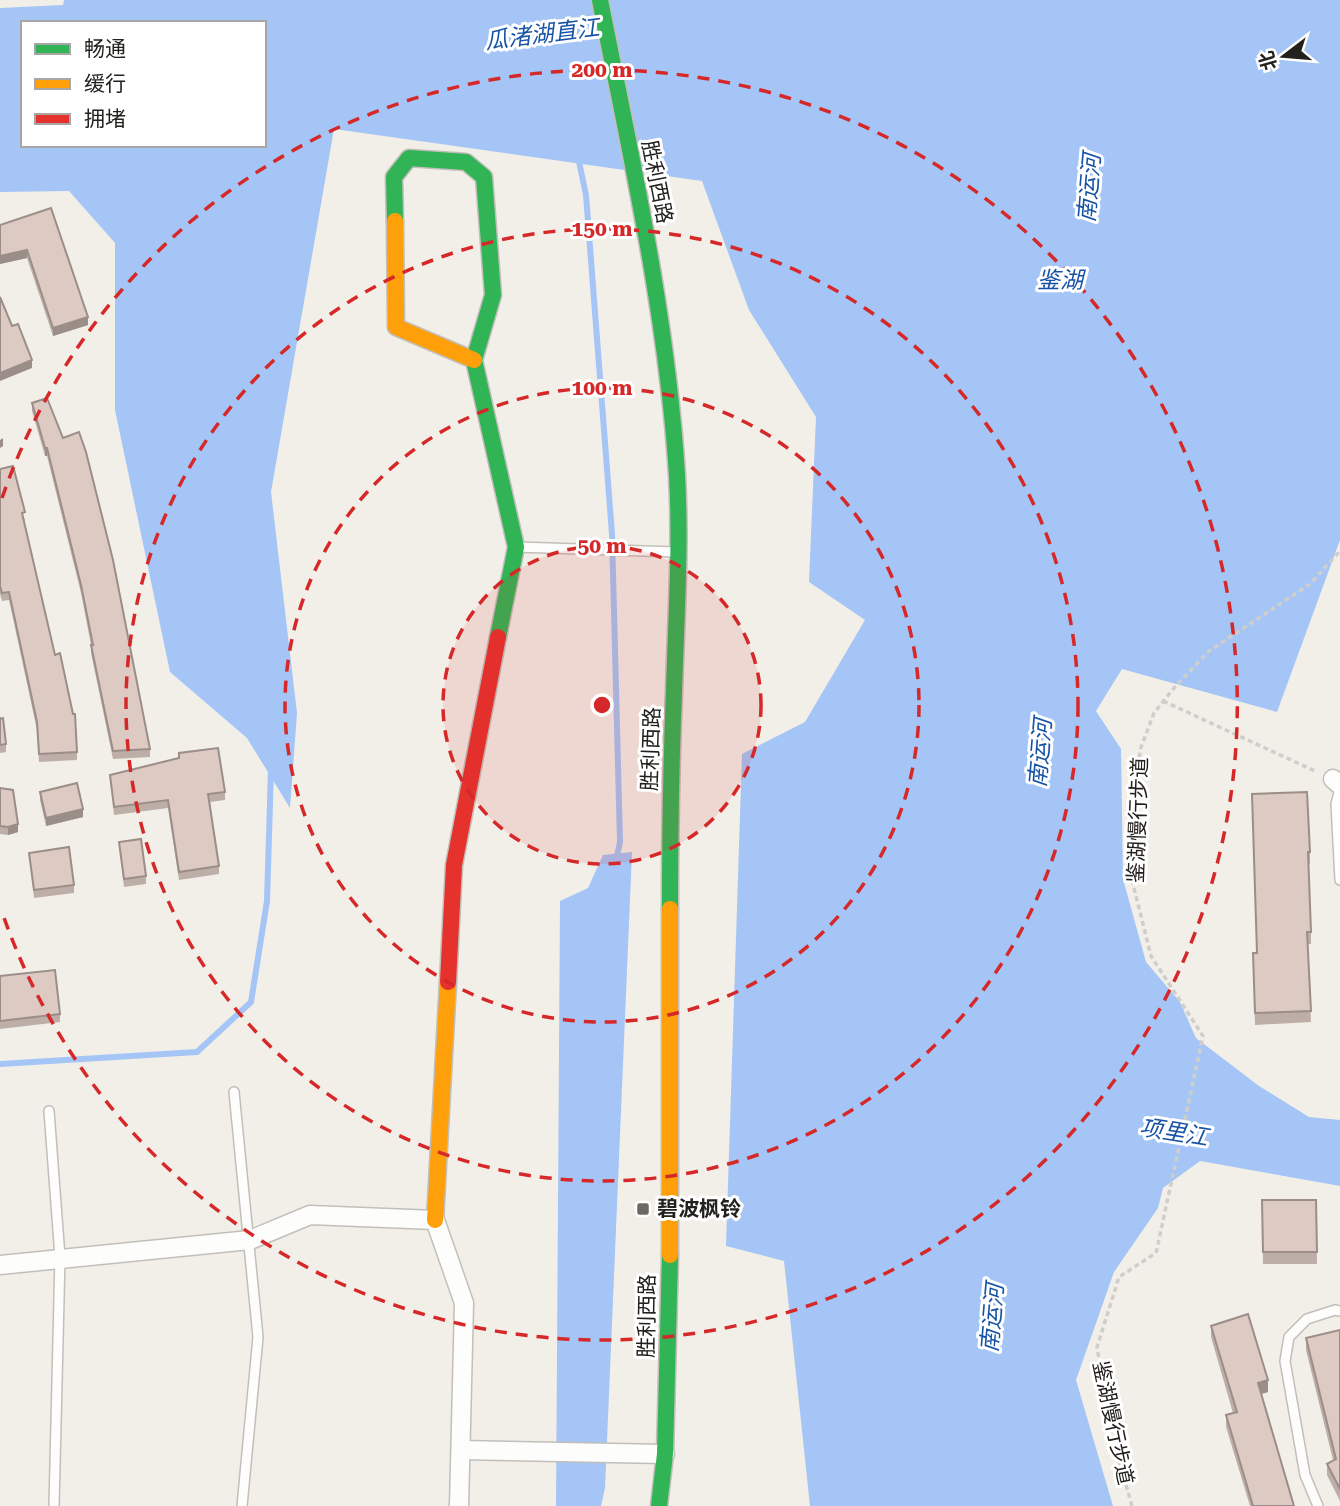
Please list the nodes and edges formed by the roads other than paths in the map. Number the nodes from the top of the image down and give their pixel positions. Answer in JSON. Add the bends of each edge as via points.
{"nodes":[{"id":1,"x":600,"y":0,"type":"edge"},
{"id":2,"x":474,"y":360,"type":"junction"},
{"id":3,"x":516,"y":547,"type":"junction"},
{"id":4,"x":679,"y":553,"type":"junction"},
{"id":5,"x":1338,"y":785,"type":"edge"},
{"id":6,"x":1340,"y":880,"type":"edge"},
{"id":7,"x":234,"y":1092,"type":"dead end"},
{"id":8,"x":49,"y":1111,"type":"dead end"},
{"id":9,"x":435,"y":1220,"type":"junction"},
{"id":10,"x":250,"y":1240,"type":"junction"},
{"id":11,"x":60,"y":1257,"type":"junction"},
{"id":12,"x":0,"y":1265,"type":"edge"},
{"id":13,"x":1340,"y":1311,"type":"edge"},
{"id":14,"x":461,"y":1450,"type":"junction"},
{"id":15,"x":665,"y":1454,"type":"junction"},
{"id":16,"x":54,"y":1506,"type":"edge"},
{"id":17,"x":242,"y":1506,"type":"edge"},
{"id":18,"x":459,"y":1506,"type":"edge"},
{"id":19,"x":659,"y":1506,"type":"edge"},
{"id":20,"x":1318,"y":1506,"type":"edge"}],
"edges":[{"from":1,"to":4,"type":"street","name":"胜利西路","via":[[670,394]]},
{"from":2,"to":2,"type":"street","via":[[493,295],[484,177],[466,162],[409,158],[394,177],[396,327]]},
{"from":2,"to":3,"type":"street"},
{"from":3,"to":4,"type":"lane"},
{"from":3,"to":9,"type":"street","via":[[454,865]]},
{"from":4,"to":15,"type":"street","name":"胜利西路","via":[[670,786]]},
{"from":5,"to":6,"type":"lane"},
{"from":7,"to":10,"type":"lane"},
{"from":8,"to":11,"type":"lane"},
{"from":9,"to":10,"type":"street","via":[[310,1215]]},
{"from":9,"to":14,"type":"street","via":[[464,1303]]},
{"from":10,"to":11,"type":"street"},
{"from":10,"to":17,"type":"lane","via":[[258,1337]]},
{"from":11,"to":12,"type":"street"},
{"from":11,"to":16,"type":"lane"},
{"from":13,"to":20,"type":"lane","via":[[1307,1319],[1289,1336],[1285,1361],[1305,1475]]},
{"from":14,"to":15,"type":"street"},
{"from":14,"to":18,"type":"street"},
{"from":15,"to":19,"type":"street","name":"胜利西路"}]}
